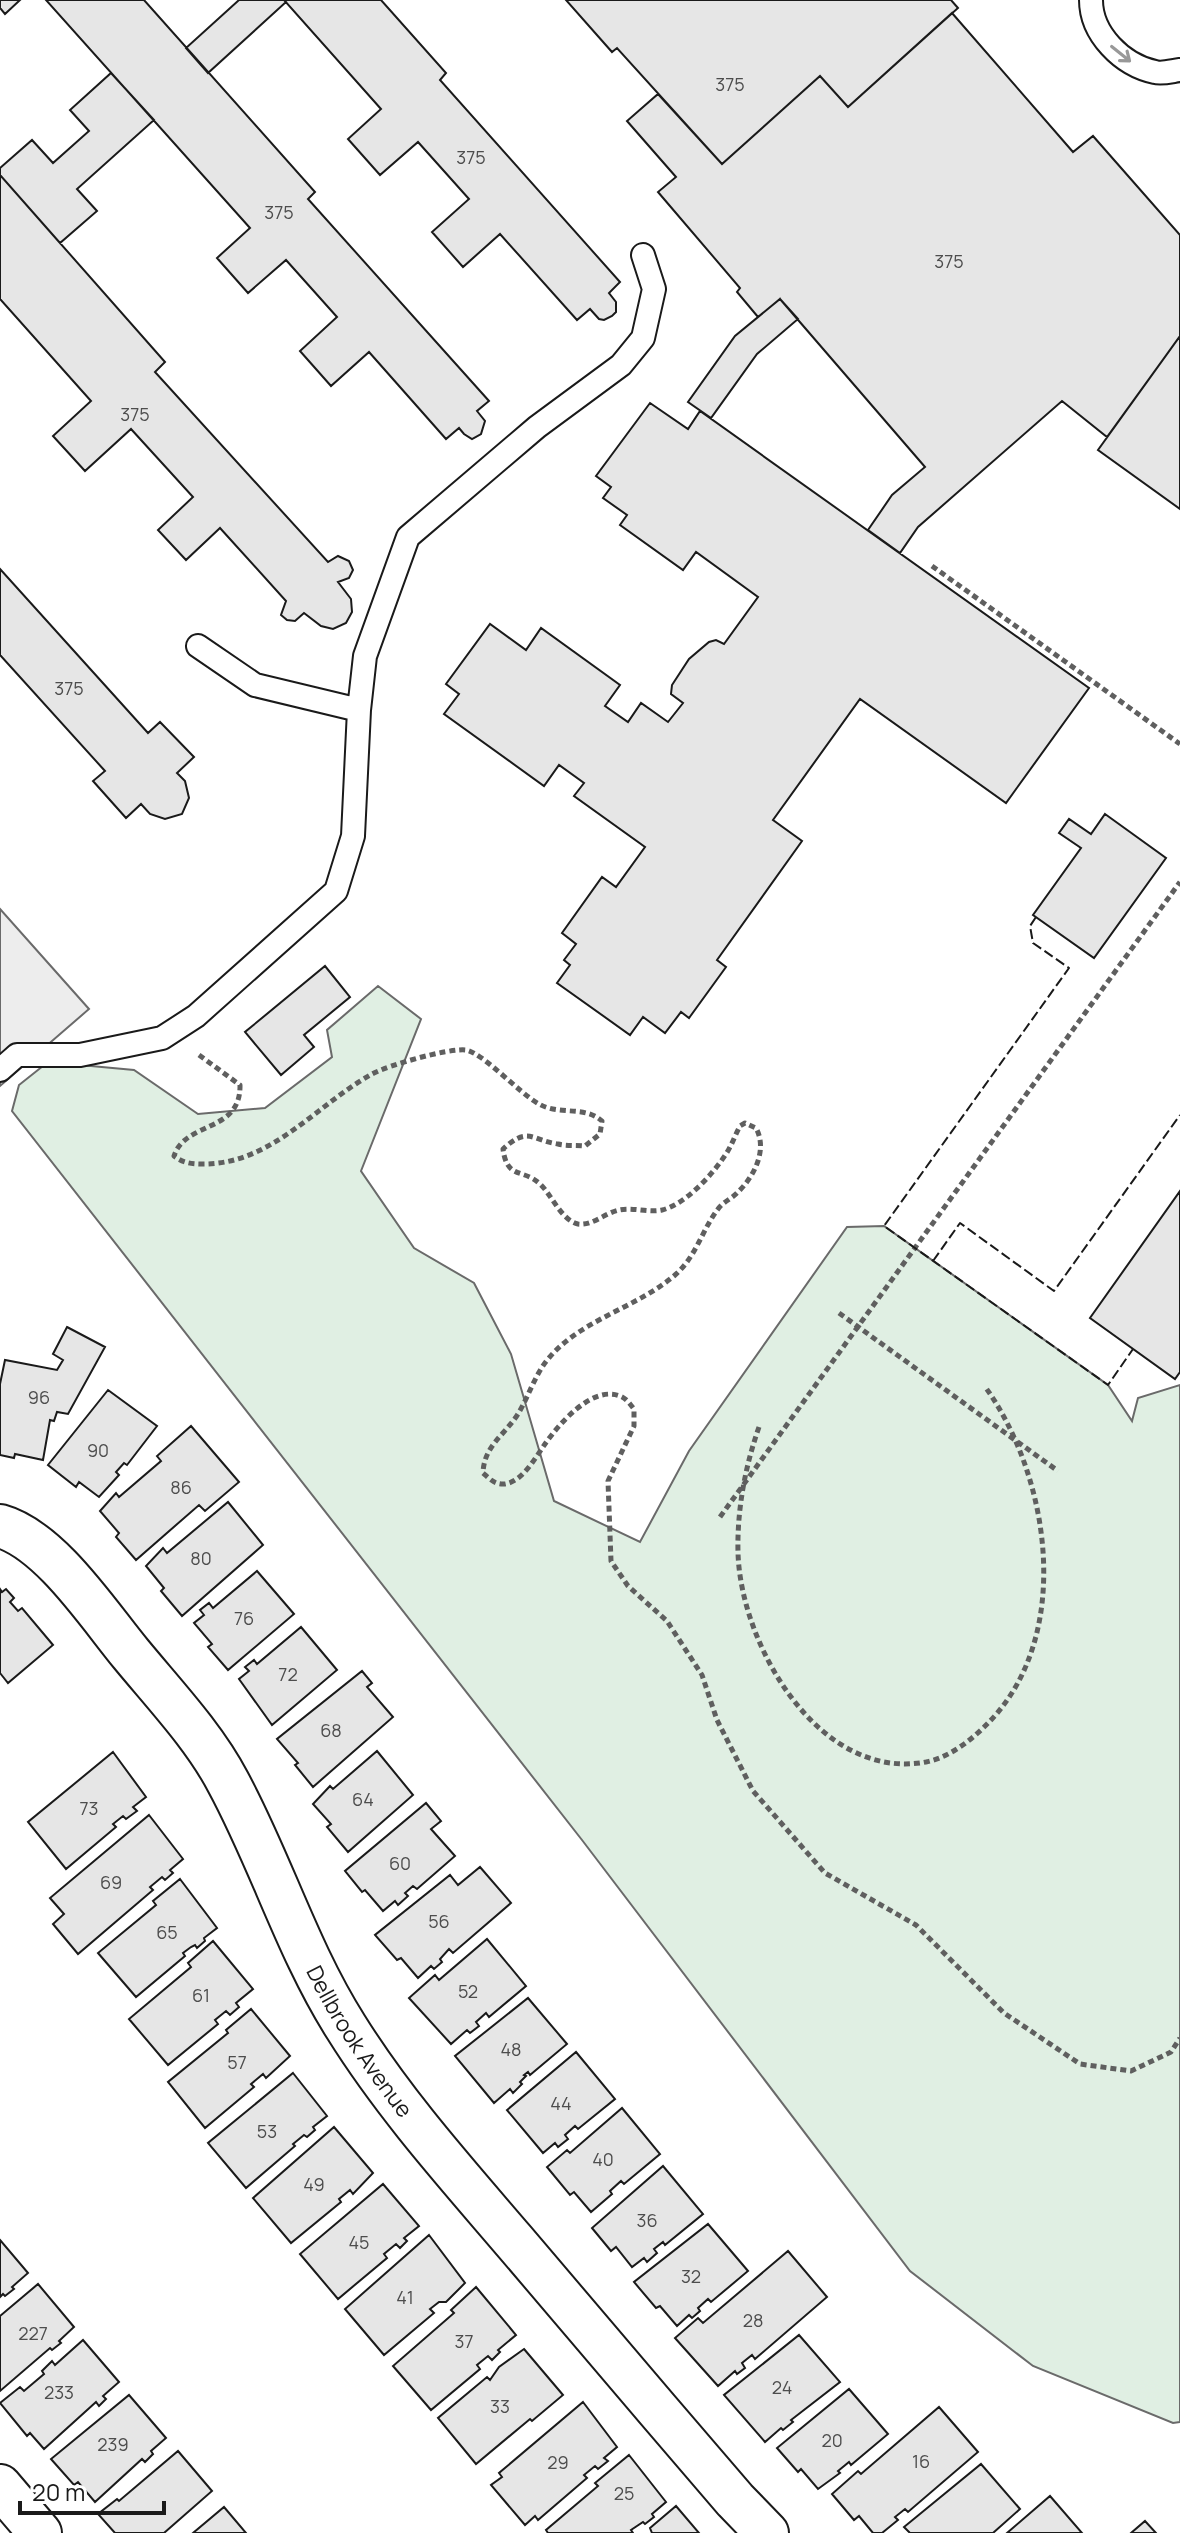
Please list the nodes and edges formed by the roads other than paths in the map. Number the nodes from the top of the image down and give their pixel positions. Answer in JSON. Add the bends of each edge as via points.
{"nodes":[{"id":1,"x":1091,"y":0,"type":"edge"},
{"id":2,"x":1180,"y":70,"type":"edge"},
{"id":3,"x":643,"y":255,"type":"dead end"},
{"id":4,"x":198,"y":646,"type":"dead end"},
{"id":5,"x":359,"y":710,"type":"junction"},
{"id":6,"x":0,"y":1070,"type":"edge"},
{"id":7,"x":0,"y":1526,"type":"edge"},
{"id":8,"x":0,"y":2486,"type":"edge"},
{"id":9,"x":40,"y":2533,"type":"edge"},
{"id":10,"x":767,"y":2533,"type":"edge"}],
"edges":[{"from":1,"to":2,"type":"lane","one_way":true,"via":[[1102,37],[1126,60],[1157,73]]},
{"from":3,"to":5,"type":"lane","via":[[654,289],[643,338],[621,365],[537,427],[408,537],[365,656]]},
{"from":4,"to":5,"type":"lane","via":[[255,685]]},
{"from":5,"to":6,"type":"lane","via":[[353,836],[336,891],[196,1016],[162,1038],[80,1055],[17,1055]]},
{"from":7,"to":10,"type":"street","name":"Dellbrook Avenue","via":[[35,1542],[63,1572],[226,1778],[344,2025],[384,2084]]},
{"from":8,"to":9,"type":"street"}]}
